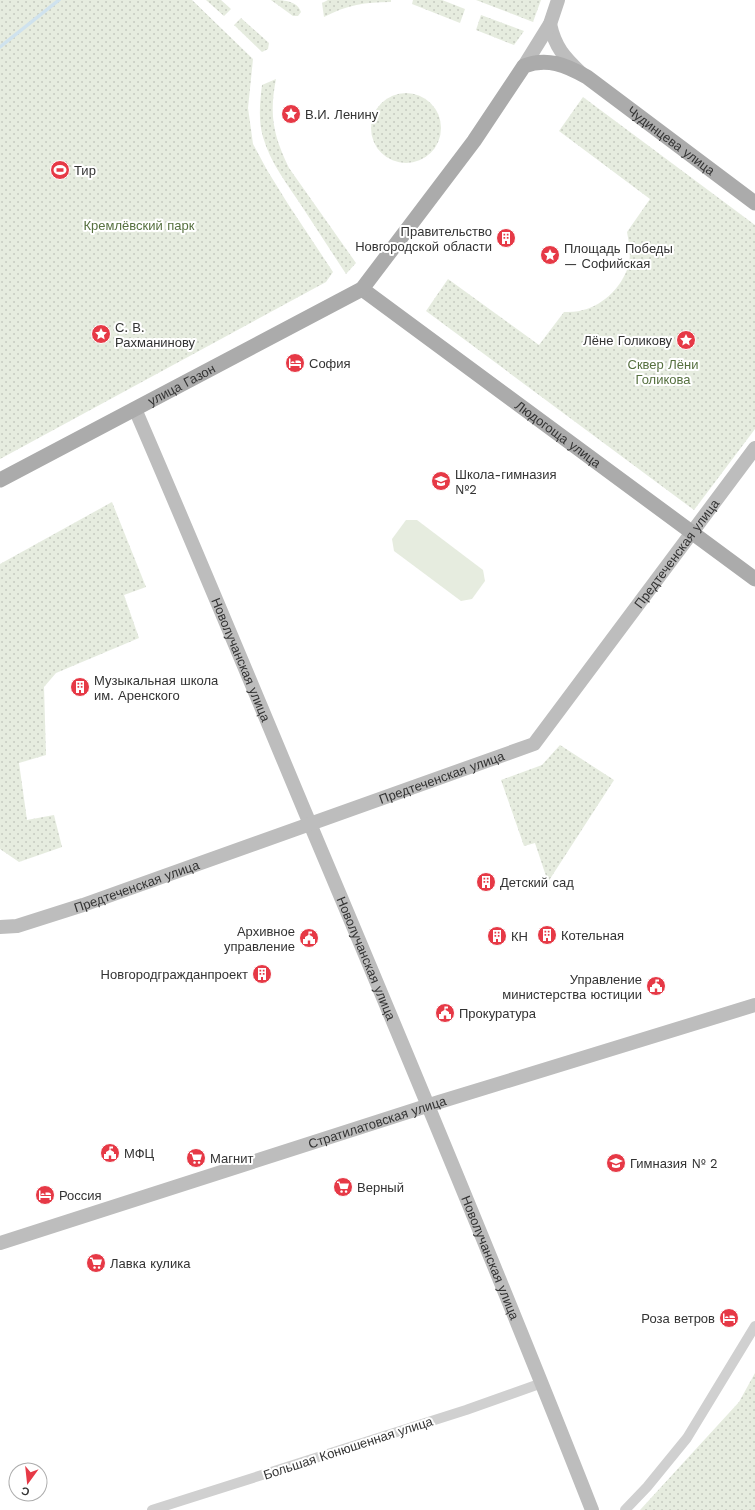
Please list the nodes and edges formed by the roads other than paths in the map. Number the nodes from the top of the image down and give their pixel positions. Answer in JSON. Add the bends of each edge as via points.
{"nodes":[{"id":1,"x":558,"y":0,"type":"edge"},
{"id":2,"x":550,"y":24,"type":"junction"},
{"id":3,"x":524,"y":66,"type":"junction"},
{"id":4,"x":587,"y":77,"type":"junction"},
{"id":5,"x":755,"y":203,"type":"edge"},
{"id":6,"x":362,"y":289,"type":"junction"},
{"id":7,"x":135,"y":409,"type":"junction"},
{"id":8,"x":755,"y":448,"type":"edge"},
{"id":9,"x":0,"y":480,"type":"edge"},
{"id":10,"x":692,"y":533,"type":"junction"},
{"id":11,"x":755,"y":579,"type":"edge"},
{"id":12,"x":310,"y":824,"type":"junction"},
{"id":13,"x":0,"y":928,"type":"edge"},
{"id":14,"x":755,"y":1006,"type":"edge"},
{"id":15,"x":429,"y":1105,"type":"junction"},
{"id":16,"x":0,"y":1243,"type":"edge"},
{"id":17,"x":755,"y":1326,"type":"edge"},
{"id":18,"x":542,"y":1383,"type":"junction"},
{"id":19,"x":152,"y":1510,"type":"edge"},
{"id":20,"x":592,"y":1510,"type":"edge"},
{"id":21,"x":625,"y":1510,"type":"edge"}],
"edges":[{"from":1,"to":2,"type":"street"},
{"from":2,"to":3,"type":"street"},
{"from":2,"to":4,"type":"street","name":"Чудинцева улица","via":[[558,48]]},
{"from":3,"to":4,"type":"main road","name":"Чудинцева улица","via":[[534,62],[548,62]]},
{"from":3,"to":6,"type":"main road","via":[[474,141]]},
{"from":4,"to":5,"type":"main road","name":"Чудинцева улица"},
{"from":6,"to":7,"type":"main road","name":"улица Газон"},
{"from":6,"to":10,"type":"main road","name":"Людогоща улица"},
{"from":7,"to":9,"type":"main road","name":"улица Газон"},
{"from":7,"to":12,"type":"street","name":"Новолучанская улица"},
{"from":8,"to":10,"type":"street","name":"Предтеченская улица"},
{"from":10,"to":11,"type":"main road","name":"Людогоща улица"},
{"from":10,"to":12,"type":"street","name":"Предтеченская улица","via":[[534,744]]},
{"from":12,"to":13,"type":"street","name":"Предтеченская улица","via":[[83,905],[18,926]]},
{"from":12,"to":15,"type":"street","name":"Новолучанская улица"},
{"from":14,"to":15,"type":"street","name":"Стратилатовская улица"},
{"from":15,"to":16,"type":"street","name":"Стратилатовская улица"},
{"from":15,"to":18,"type":"street","name":"Новолучанская улица"},
{"from":17,"to":21,"type":"street","via":[[687,1438]]},
{"from":18,"to":19,"type":"street","name":"Большая Конюшенная улица","via":[[482,1405]]},
{"from":18,"to":20,"type":"street","name":"Новолучанская улица"}]}
